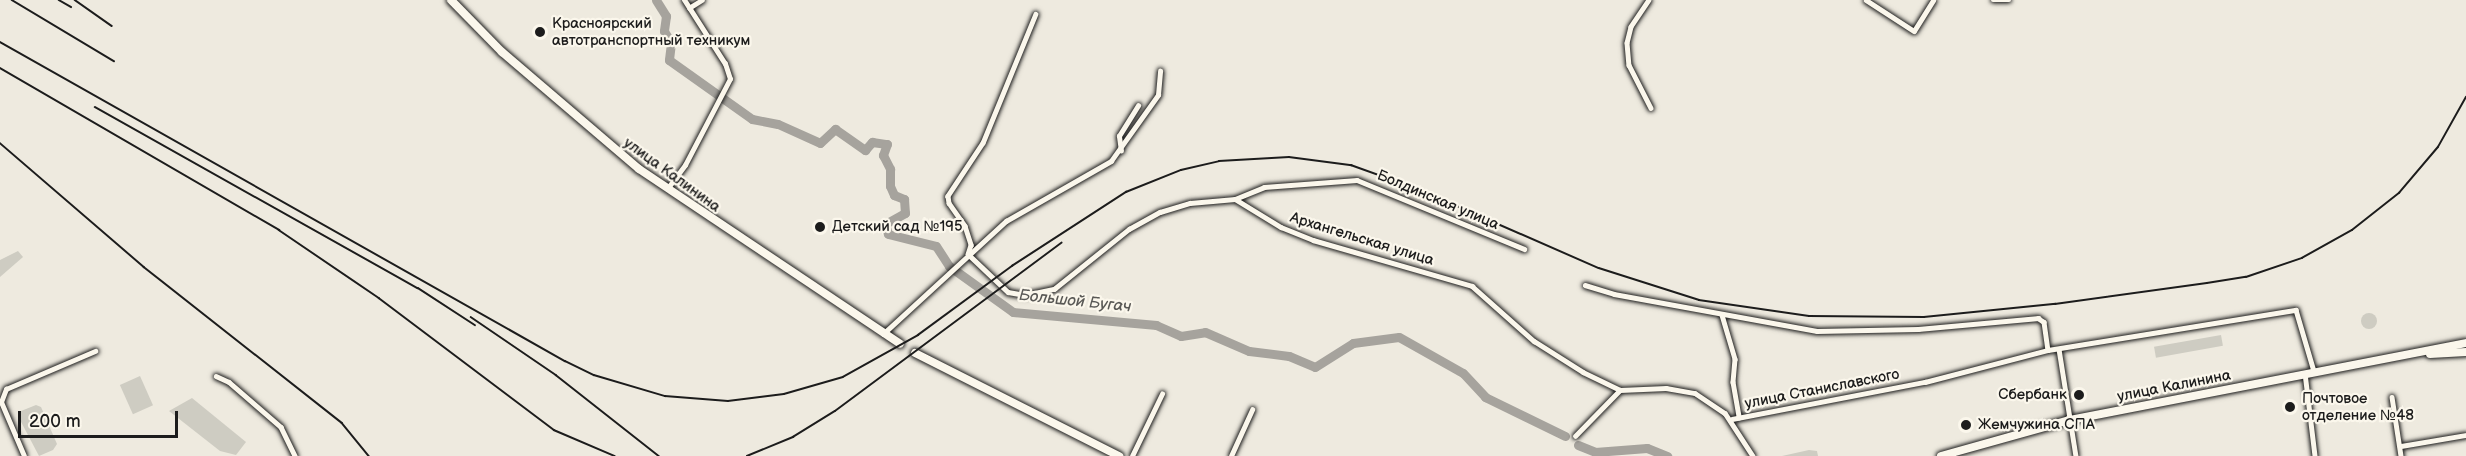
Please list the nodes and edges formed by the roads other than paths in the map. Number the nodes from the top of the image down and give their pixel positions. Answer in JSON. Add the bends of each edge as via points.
{"nodes":[{"id":1,"x":451,"y":0,"type":"edge"},
{"id":2,"x":684,"y":0,"type":"edge"},
{"id":3,"x":702,"y":0,"type":"edge"},
{"id":4,"x":1649,"y":0,"type":"edge"},
{"id":5,"x":1866,"y":0,"type":"edge"},
{"id":6,"x":1934,"y":0,"type":"edge"},
{"id":7,"x":1993,"y":0,"type":"edge"},
{"id":8,"x":2008,"y":0,"type":"edge"},
{"id":9,"x":689,"y":8,"type":"junction"},
{"id":10,"x":1036,"y":14,"type":"dead end"},
{"id":11,"x":1160,"y":71,"type":"dead end"},
{"id":12,"x":1138,"y":105,"type":"dead end"},
{"id":13,"x":1651,"y":108,"type":"dead end"},
{"id":14,"x":1120,"y":151,"type":"junction"},
{"id":15,"x":667,"y":189,"type":"junction"},
{"id":16,"x":1236,"y":199,"type":"junction"},
{"id":17,"x":1524,"y":249,"type":"dead end"},
{"id":18,"x":968,"y":254,"type":"junction"},
{"id":19,"x":1585,"y":285,"type":"dead end"},
{"id":20,"x":1722,"y":315,"type":"junction"},
{"id":21,"x":883,"y":334,"type":"junction"},
{"id":22,"x":2466,"y":338,"type":"edge"},
{"id":23,"x":2466,"y":343,"type":"edge"},
{"id":24,"x":2059,"y":349,"type":"junction"},
{"id":25,"x":2048,"y":350,"type":"junction"},
{"id":26,"x":95,"y":351,"type":"dead end"},
{"id":27,"x":2466,"y":352,"type":"edge"},
{"id":28,"x":2414,"y":354,"type":"junction"},
{"id":29,"x":2314,"y":371,"type":"junction"},
{"id":30,"x":2305,"y":373,"type":"junction"},
{"id":31,"x":216,"y":376,"type":"dead end"},
{"id":32,"x":1620,"y":390,"type":"junction"},
{"id":33,"x":1162,"y":394,"type":"dead end"},
{"id":34,"x":2392,"y":397,"type":"dead end"},
{"id":35,"x":1252,"y":410,"type":"dead end"},
{"id":36,"x":1739,"y":417,"type":"junction"},
{"id":37,"x":1732,"y":419,"type":"junction"},
{"id":38,"x":2070,"y":420,"type":"junction"},
{"id":39,"x":2466,"y":435,"type":"edge"},
{"id":40,"x":1575,"y":436,"type":"dead end"},
{"id":41,"x":2401,"y":446,"type":"junction"},
{"id":42,"x":24,"y":456,"type":"edge"},
{"id":43,"x":296,"y":456,"type":"edge"},
{"id":44,"x":1119,"y":456,"type":"edge"},
{"id":45,"x":1132,"y":456,"type":"edge"},
{"id":46,"x":1231,"y":456,"type":"edge"},
{"id":47,"x":1754,"y":456,"type":"edge"},
{"id":48,"x":1943,"y":456,"type":"edge"},
{"id":49,"x":2076,"y":456,"type":"edge"},
{"id":50,"x":2315,"y":456,"type":"edge"},
{"id":51,"x":2401,"y":456,"type":"edge"}],
"edges":[{"from":1,"to":15,"type":"main road","name":"улица Калинина","via":[[570,114]]},
{"from":2,"to":9,"type":"street"},
{"from":3,"to":9,"type":"street"},
{"from":4,"to":13,"type":"street","via":[[1640,9],[1627,43],[1629,65]]},
{"from":5,"to":6,"type":"street","via":[[1914,31]]},
{"from":7,"to":8,"type":"street"},
{"from":9,"to":15,"type":"street","via":[[725,64],[730,80]]},
{"from":10,"to":18,"type":"street","via":[[983,142],[948,196],[965,226],[971,245]]},
{"from":11,"to":14,"type":"street","via":[[1158,95]]},
{"from":12,"to":14,"type":"street","via":[[1119,136]]},
{"from":14,"to":18,"type":"street","via":[[1067,188],[1006,221]]},
{"from":15,"to":21,"type":"main road","name":"улица Калинина"},
{"from":16,"to":17,"type":"street","name":"Болдинская улица","via":[[1264,187],[1357,180]]},
{"from":16,"to":18,"type":"street","via":[[1190,203],[1160,212],[1129,229],[1054,289],[1025,295],[1008,292]]},
{"from":16,"to":32,"type":"street","name":"Архангельская улица","via":[[1281,227],[1313,240],[1472,286],[1534,341]]},
{"from":18,"to":21,"type":"street"},
{"from":19,"to":20,"type":"street"},
{"from":20,"to":25,"type":"street","via":[[1790,324],[1817,332],[1929,328],[2038,318],[2044,322]]},
{"from":20,"to":36,"type":"street","name":"улица Станиславского","via":[[1735,359],[1733,382]]},
{"from":21,"to":44,"type":"main road","name":"улица Калинина"},
{"from":22,"to":28,"type":"main road","name":"улица Калинина"},
{"from":23,"to":28,"type":"main road","name":"улица Калинина"},
{"from":24,"to":25,"type":"street","name":"улица Станиславского"},
{"from":24,"to":29,"type":"street","name":"улица Станиславского","via":[[2296,310]]},
{"from":24,"to":38,"type":"street"},
{"from":25,"to":36,"type":"street","name":"улица Станиславского","via":[[1925,382]]},
{"from":26,"to":42,"type":"street","via":[[6,389],[1,402]]},
{"from":27,"to":28,"type":"main road","name":"улица Калинина"},
{"from":28,"to":29,"type":"main road","name":"улица Калинина"},
{"from":29,"to":30,"type":"main road","name":"улица Калинина"},
{"from":30,"to":38,"type":"main road","name":"улица Калинина"},
{"from":30,"to":50,"type":"street"},
{"from":31,"to":43,"type":"street","via":[[229,382],[281,427]]},
{"from":32,"to":37,"type":"street","via":[[1666,388],[1695,393]]},
{"from":32,"to":40,"type":"street"},
{"from":33,"to":45,"type":"street"},
{"from":34,"to":41,"type":"street"},
{"from":35,"to":46,"type":"street"},
{"from":36,"to":37,"type":"street"},
{"from":37,"to":47,"type":"street"},
{"from":38,"to":48,"type":"main road","name":"улица Калинина"},
{"from":38,"to":49,"type":"street"},
{"from":39,"to":41,"type":"street"},
{"from":41,"to":51,"type":"street"}]}
